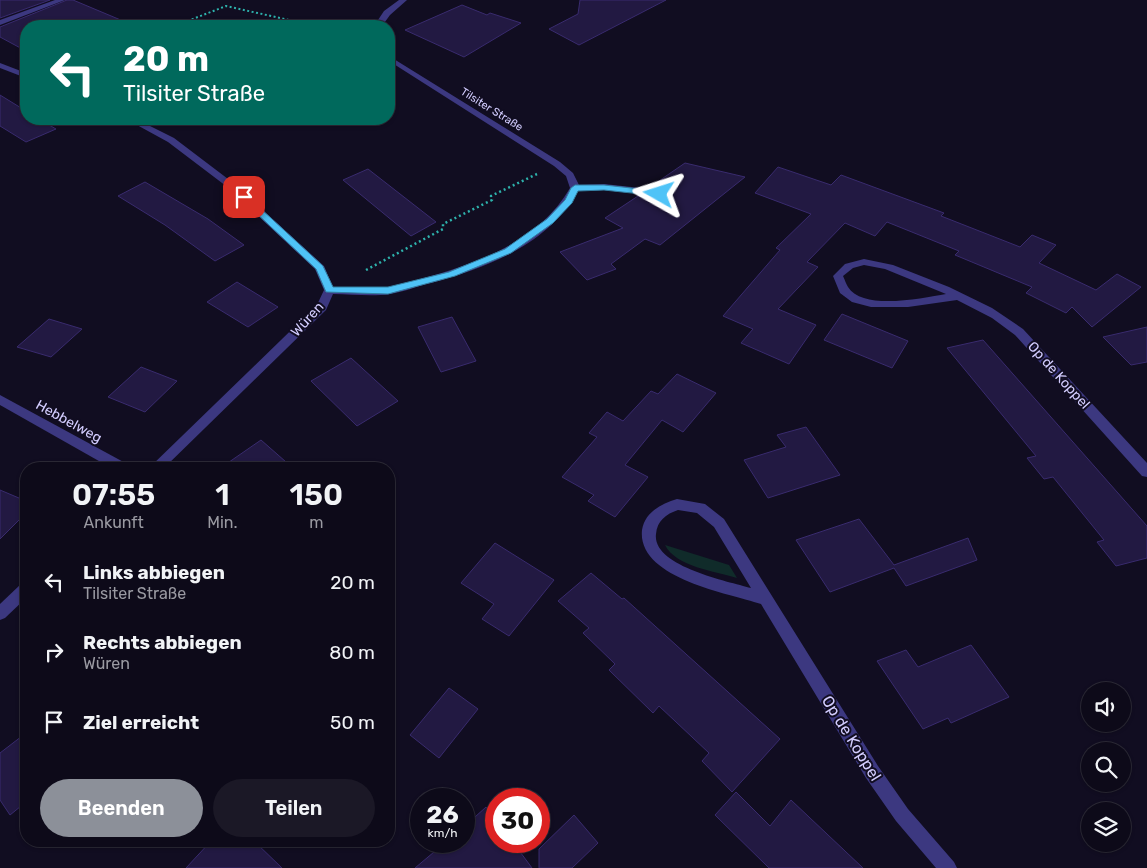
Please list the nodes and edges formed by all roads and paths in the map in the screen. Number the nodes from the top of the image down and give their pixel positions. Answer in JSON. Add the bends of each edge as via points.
{"nodes":[{"id":1,"x":61,"y":0,"type":"edge"},
{"id":2,"x":403,"y":0,"type":"edge"},
{"id":3,"x":190,"y":20,"type":"edge"},
{"id":4,"x":289,"y":20,"type":"edge"},
{"id":5,"x":382,"y":20,"type":"edge"},
{"id":6,"x":0,"y":24,"type":"edge"},
{"id":7,"x":395,"y":62,"type":"edge"},
{"id":8,"x":0,"y":65,"type":"edge"},
{"id":9,"x":20,"y":73,"type":"edge"},
{"id":10,"x":142,"y":125,"type":"edge"},
{"id":11,"x":557,"y":164,"type":"junction"},
{"id":12,"x":575,"y":188,"type":"junction"},
{"id":13,"x":659,"y":194,"type":"dead end"},
{"id":14,"x":364,"y":271,"type":"dead end"},
{"id":15,"x":329,"y":290,"type":"junction"},
{"id":16,"x":957,"y":296,"type":"junction"},
{"id":17,"x":0,"y":399,"type":"edge"},
{"id":18,"x":112,"y":462,"type":"edge"},
{"id":19,"x":161,"y":462,"type":"edge"},
{"id":20,"x":1147,"y":472,"type":"edge"},
{"id":21,"x":20,"y":595,"type":"edge"},
{"id":22,"x":766,"y":599,"type":"junction"},
{"id":23,"x":0,"y":613,"type":"edge"},
{"id":24,"x":948,"y":868,"type":"edge"}],
"edges":[{"from":1,"to":6,"type":"street"},
{"from":2,"to":5,"type":"street"},
{"from":3,"to":4,"type":"path","via":[[226,6]]},
{"from":7,"to":11,"type":"street","name":"Tilsiter Straße"},
{"from":8,"to":9,"type":"street"},
{"from":10,"to":15,"type":"street","name":"Würen","via":[[172,140],[229,184],[320,268]]},
{"from":11,"to":12,"type":"street","name":"Tilsiter Straße","via":[[570,175]]},
{"from":11,"to":14,"type":"path","via":[[491,196],[492,200],[443,224],[443,228]]},
{"from":12,"to":13,"type":"street","via":[[604,187]]},
{"from":12,"to":15,"type":"street","via":[[569,201],[544,226],[508,251],[484,262],[388,291]]},
{"from":15,"to":19,"type":"street","name":"Würen","via":[[322,307]]},
{"from":16,"to":16,"type":"street","name":"Op de Koppel","via":[[880,264],[865,261],[853,264],[838,276],[846,292],[873,305],[888,306]]},
{"from":16,"to":20,"type":"street","name":"Op de Koppel","via":[[1020,332]]},
{"from":17,"to":18,"type":"street","name":"Hebbelweg"},
{"from":21,"to":23,"type":"street"},
{"from":22,"to":22,"type":"street","name":"Op de Koppel","via":[[719,523],[700,508],[677,504],[662,510],[650,524],[648,541],[659,559],[680,572]]},
{"from":22,"to":24,"type":"street","name":"Op de Koppel","via":[[872,772],[902,815]]}]}
